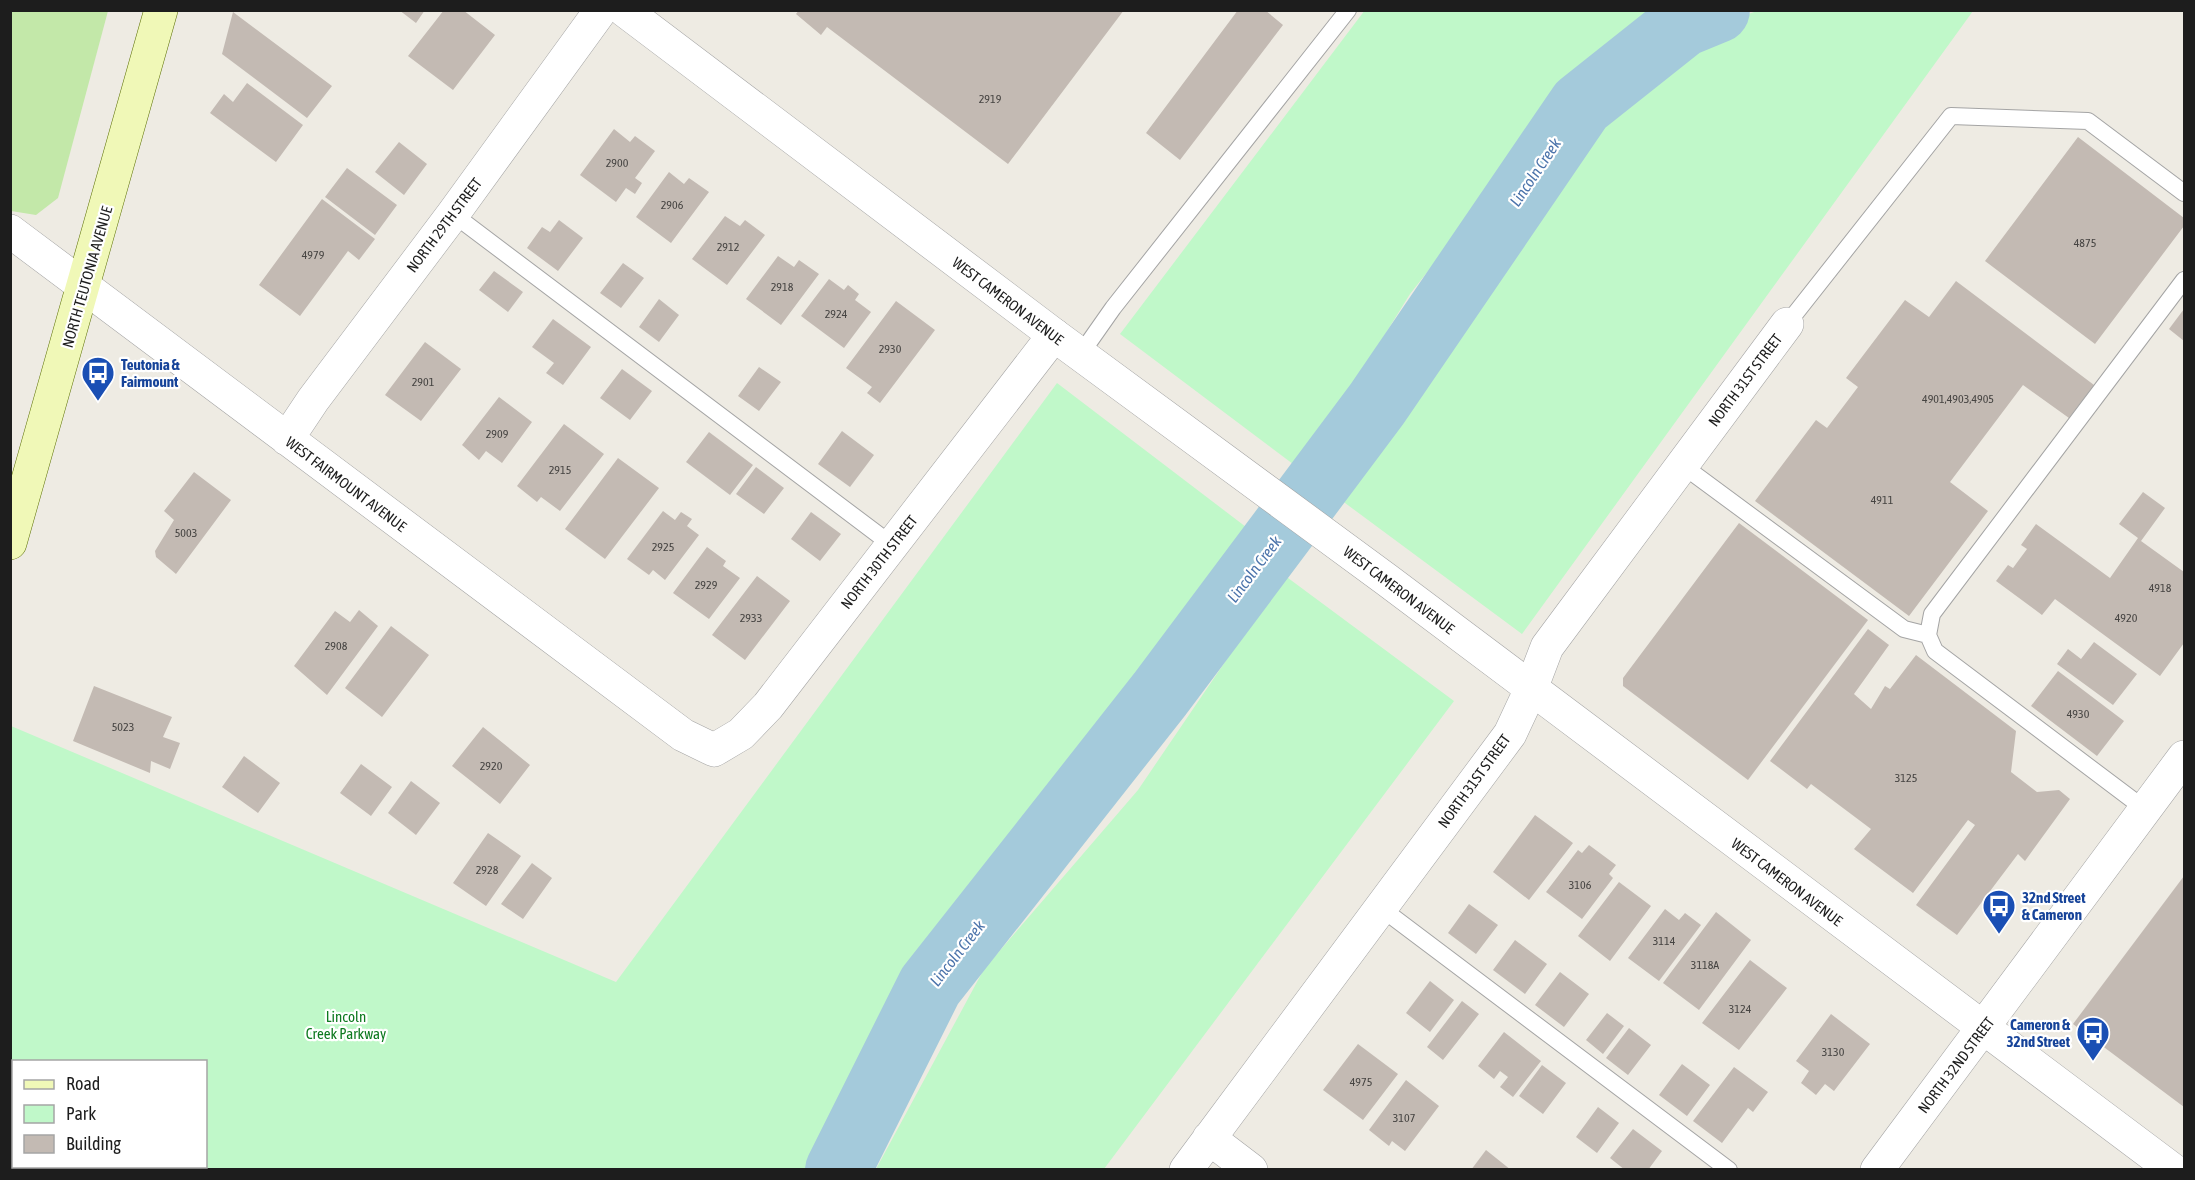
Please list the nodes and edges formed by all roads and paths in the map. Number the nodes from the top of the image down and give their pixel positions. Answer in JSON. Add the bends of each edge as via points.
{"nodes":[{"id":1,"x":161,"y":10,"type":"edge"},
{"id":2,"x":601,"y":10,"type":"edge"},
{"id":3,"x":624,"y":10,"type":"edge"},
{"id":4,"x":1348,"y":10,"type":"edge"},
{"id":5,"x":2184,"y":193,"type":"edge"},
{"id":6,"x":453,"y":214,"type":"junction"},
{"id":7,"x":10,"y":231,"type":"edge"},
{"id":8,"x":2184,"y":280,"type":"edge"},
{"id":9,"x":85,"y":284,"type":"junction"},
{"id":10,"x":1787,"y":324,"type":"joint"},
{"id":11,"x":1054,"y":335,"type":"junction"},
{"id":12,"x":1080,"y":355,"type":"junction"},
{"id":13,"x":287,"y":440,"type":"junction"},
{"id":14,"x":1682,"y":465,"type":"junction"},
{"id":15,"x":10,"y":543,"type":"edge"},
{"id":16,"x":892,"y":545,"type":"junction"},
{"id":17,"x":1928,"y":635,"type":"junction"},
{"id":18,"x":1532,"y":689,"type":"junction"},
{"id":19,"x":683,"y":735,"type":"joint"},
{"id":20,"x":2184,"y":758,"type":"edge"},
{"id":21,"x":2146,"y":810,"type":"junction"},
{"id":22,"x":1381,"y":908,"type":"junction"},
{"id":23,"x":1983,"y":1029,"type":"junction"},
{"id":24,"x":1209,"y":1138,"type":"junction"},
{"id":25,"x":1185,"y":1170,"type":"edge"},
{"id":26,"x":1251,"y":1170,"type":"edge"},
{"id":27,"x":1729,"y":1170,"type":"edge"},
{"id":28,"x":1877,"y":1170,"type":"edge"},
{"id":29,"x":2173,"y":1170,"type":"edge"}],
"edges":[{"from":1,"to":9,"type":"main road","name":"NORTH TEUTONIA AVENUE"},
{"from":2,"to":6,"type":"street","name":"NORTH 29TH STREET"},
{"from":3,"to":11,"type":"street","name":"WEST CAMERON AVENUE"},
{"from":4,"to":12,"type":"lane"},
{"from":5,"to":10,"type":"lane","via":[[2088,121],[1951,116]]},
{"from":6,"to":13,"type":"street","name":"NORTH 29TH STREET"},
{"from":6,"to":16,"type":"lane"},
{"from":7,"to":9,"type":"street","name":"WEST FAIRMOUNT AVENUE"},
{"from":8,"to":17,"type":"lane","via":[[1932,614]]},
{"from":9,"to":13,"type":"street","name":"WEST FAIRMOUNT AVENUE"},
{"from":9,"to":15,"type":"main road","name":"NORTH TEUTONIA AVENUE"},
{"from":10,"to":14,"type":"street","name":"NORTH 31ST STREET"},
{"from":11,"to":12,"type":"street","name":"WEST CAMERON AVENUE"},
{"from":11,"to":16,"type":"street","name":"NORTH 30TH STREET"},
{"from":12,"to":18,"type":"street","name":"WEST CAMERON AVENUE"},
{"from":13,"to":19,"type":"street","name":"WEST FAIRMOUNT AVENUE"},
{"from":14,"to":17,"type":"lane","via":[[1904,629]]},
{"from":14,"to":18,"type":"street","name":"NORTH 31ST STREET","via":[[1547,647]]},
{"from":16,"to":19,"type":"street","name":"NORTH 30TH STREET","via":[[768,706],[741,734],[714,750]]},
{"from":17,"to":21,"type":"lane","via":[[1935,651]]},
{"from":18,"to":22,"type":"street","name":"NORTH 31ST STREET","via":[[1510,734]]},
{"from":18,"to":23,"type":"street","name":"WEST CAMERON AVENUE"},
{"from":20,"to":21,"type":"street","name":"NORTH 32ND STREET"},
{"from":21,"to":23,"type":"street","name":"NORTH 32ND STREET"},
{"from":22,"to":24,"type":"street","name":"NORTH 31ST STREET"},
{"from":22,"to":27,"type":"lane"},
{"from":23,"to":28,"type":"street","name":"NORTH 32ND STREET"},
{"from":23,"to":29,"type":"street","name":"WEST CAMERON AVENUE"},
{"from":24,"to":25,"type":"street","name":"NORTH 31ST STREET"},
{"from":24,"to":26,"type":"street"}]}
